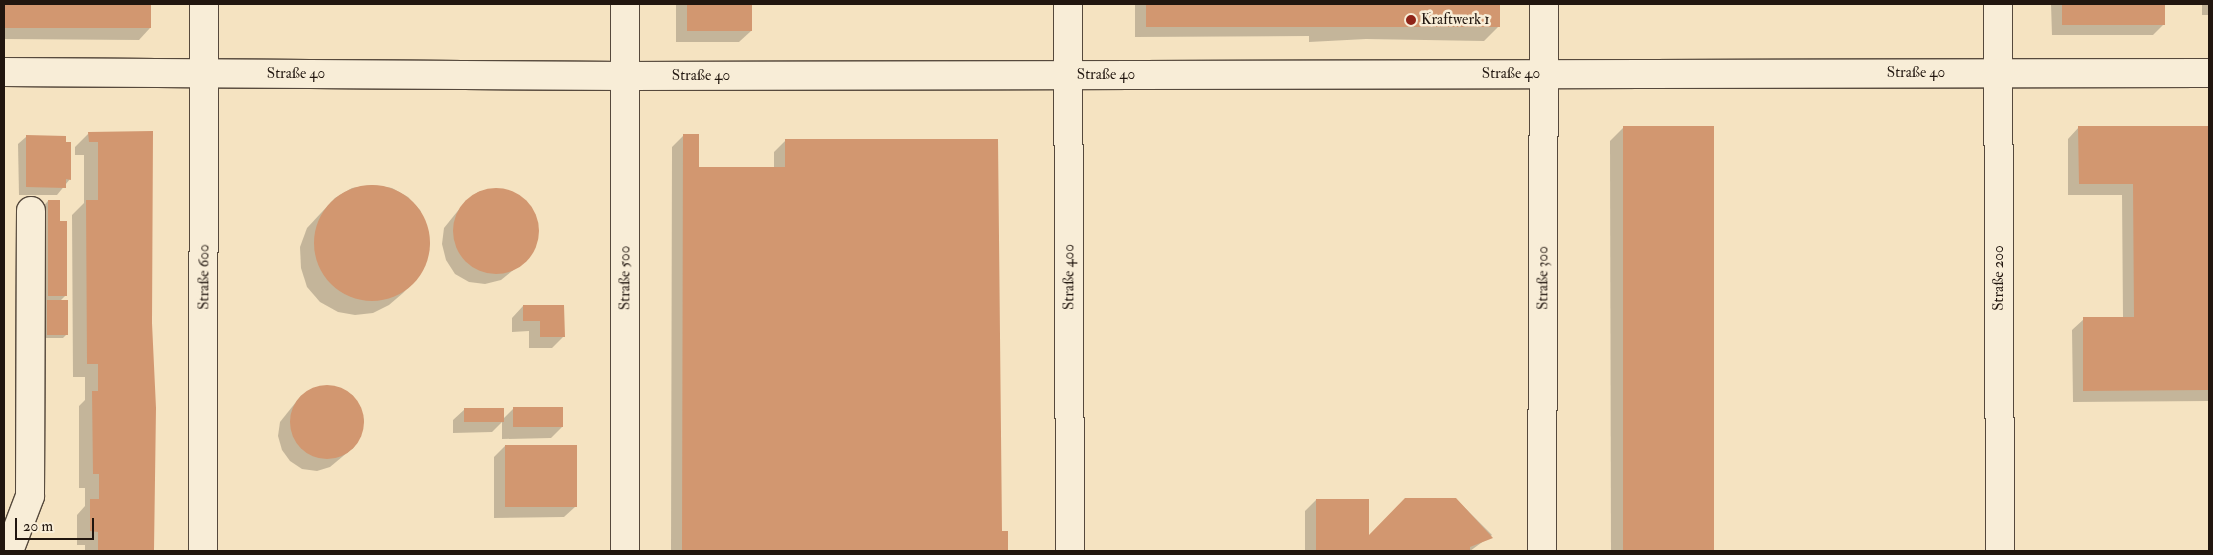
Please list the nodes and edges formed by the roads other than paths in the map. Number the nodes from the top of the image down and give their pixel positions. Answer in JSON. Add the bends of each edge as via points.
{"nodes":[{"id":1,"x":204,"y":4,"type":"edge"},
{"id":2,"x":625,"y":4,"type":"edge"},
{"id":3,"x":1068,"y":4,"type":"edge"},
{"id":4,"x":1544,"y":4,"type":"edge"},
{"id":5,"x":1998,"y":4,"type":"edge"},
{"id":6,"x":4,"y":72,"type":"edge"},
{"id":7,"x":1998,"y":73,"type":"junction"},
{"id":8,"x":2209,"y":73,"type":"edge"},
{"id":9,"x":204,"y":74,"type":"junction"},
{"id":10,"x":1544,"y":74,"type":"junction"},
{"id":11,"x":1068,"y":75,"type":"junction"},
{"id":12,"x":625,"y":76,"type":"junction"},
{"id":13,"x":31,"y":211,"type":"dead end"},
{"id":14,"x":9,"y":551,"type":"edge"},
{"id":15,"x":203,"y":551,"type":"edge"},
{"id":16,"x":625,"y":551,"type":"edge"},
{"id":17,"x":1070,"y":551,"type":"edge"},
{"id":18,"x":1542,"y":551,"type":"edge"},
{"id":19,"x":2000,"y":551,"type":"edge"}],
"edges":[{"from":1,"to":9,"type":"street","name":"Straße 600"},
{"from":2,"to":12,"type":"street","name":"Straße 500"},
{"from":3,"to":11,"type":"street","name":"Straße 400"},
{"from":4,"to":10,"type":"street","name":"Straße 300"},
{"from":5,"to":7,"type":"street","name":"Straße 200"},
{"from":6,"to":9,"type":"street","name":"Straße 40"},
{"from":7,"to":8,"type":"street","name":"Straße 40"},
{"from":7,"to":10,"type":"street","name":"Straße 40"},
{"from":7,"to":19,"type":"street","name":"Straße 200"},
{"from":9,"to":12,"type":"street","name":"Straße 40"},
{"from":9,"to":15,"type":"street","name":"Straße 600"},
{"from":10,"to":11,"type":"street","name":"Straße 40"},
{"from":10,"to":18,"type":"street","name":"Straße 300"},
{"from":11,"to":12,"type":"street","name":"Straße 40"},
{"from":11,"to":17,"type":"street","name":"Straße 400"},
{"from":12,"to":16,"type":"street","name":"Straße 500"},
{"from":13,"to":14,"type":"street","via":[[30,496]]}]}
